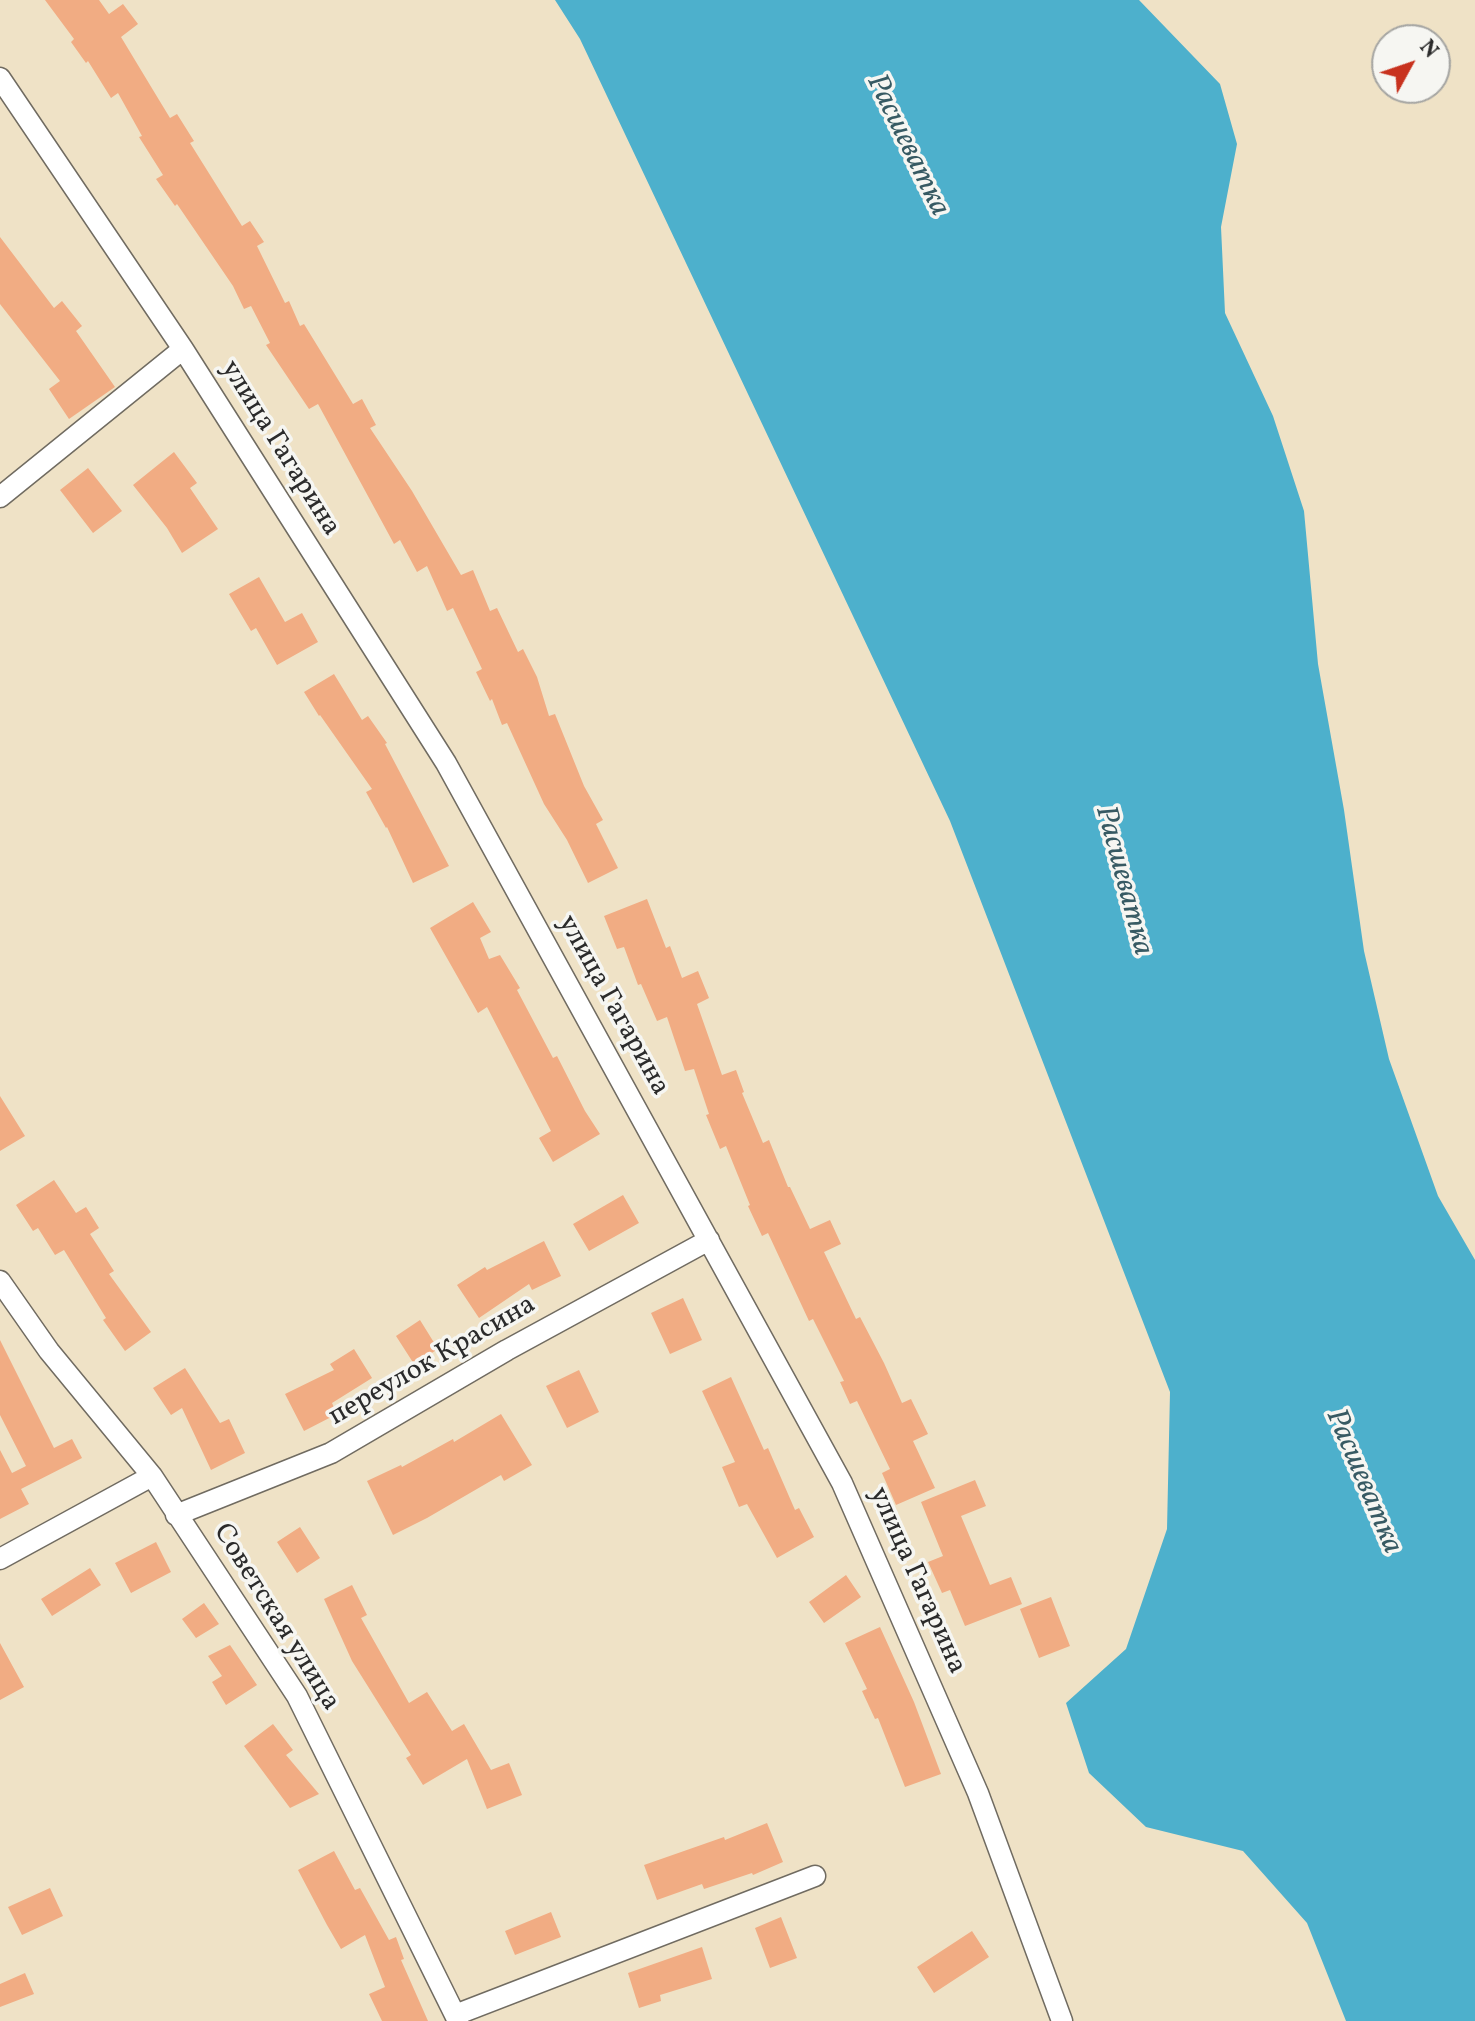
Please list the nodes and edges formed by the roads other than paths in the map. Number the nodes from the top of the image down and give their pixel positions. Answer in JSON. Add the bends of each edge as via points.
{"nodes":[{"id":1,"x":0,"y":78,"type":"edge"},
{"id":2,"x":183,"y":349,"type":"junction"},
{"id":3,"x":0,"y":497,"type":"edge"},
{"id":4,"x":709,"y":1240,"type":"junction"},
{"id":5,"x":0,"y":1281,"type":"edge"},
{"id":6,"x":152,"y":1476,"type":"junction"},
{"id":7,"x":176,"y":1515,"type":"junction"},
{"id":8,"x":0,"y":1559,"type":"edge"},
{"id":9,"x":815,"y":1876,"type":"dead end"},
{"id":10,"x":457,"y":2018,"type":"edge"},
{"id":11,"x":1062,"y":2021,"type":"edge"}],
"edges":[{"from":1,"to":2,"type":"street","name":"улица Гагарина"},
{"from":2,"to":3,"type":"street"},
{"from":2,"to":4,"type":"street","name":"улица Гагарина","via":[[446,763]]},
{"from":4,"to":7,"type":"street","name":"переулок Красина","via":[[331,1453]]},
{"from":4,"to":11,"type":"street","name":"улица Гагарина","via":[[842,1483],[978,1793]]},
{"from":5,"to":6,"type":"street","name":"Советская улица","via":[[49,1351]]},
{"from":6,"to":7,"type":"street","name":"Советская улица"},
{"from":6,"to":8,"type":"street"},
{"from":7,"to":10,"type":"street","name":"Советская улица","via":[[297,1696]]},
{"from":9,"to":10,"type":"street","name":"Советская улица"}]}
